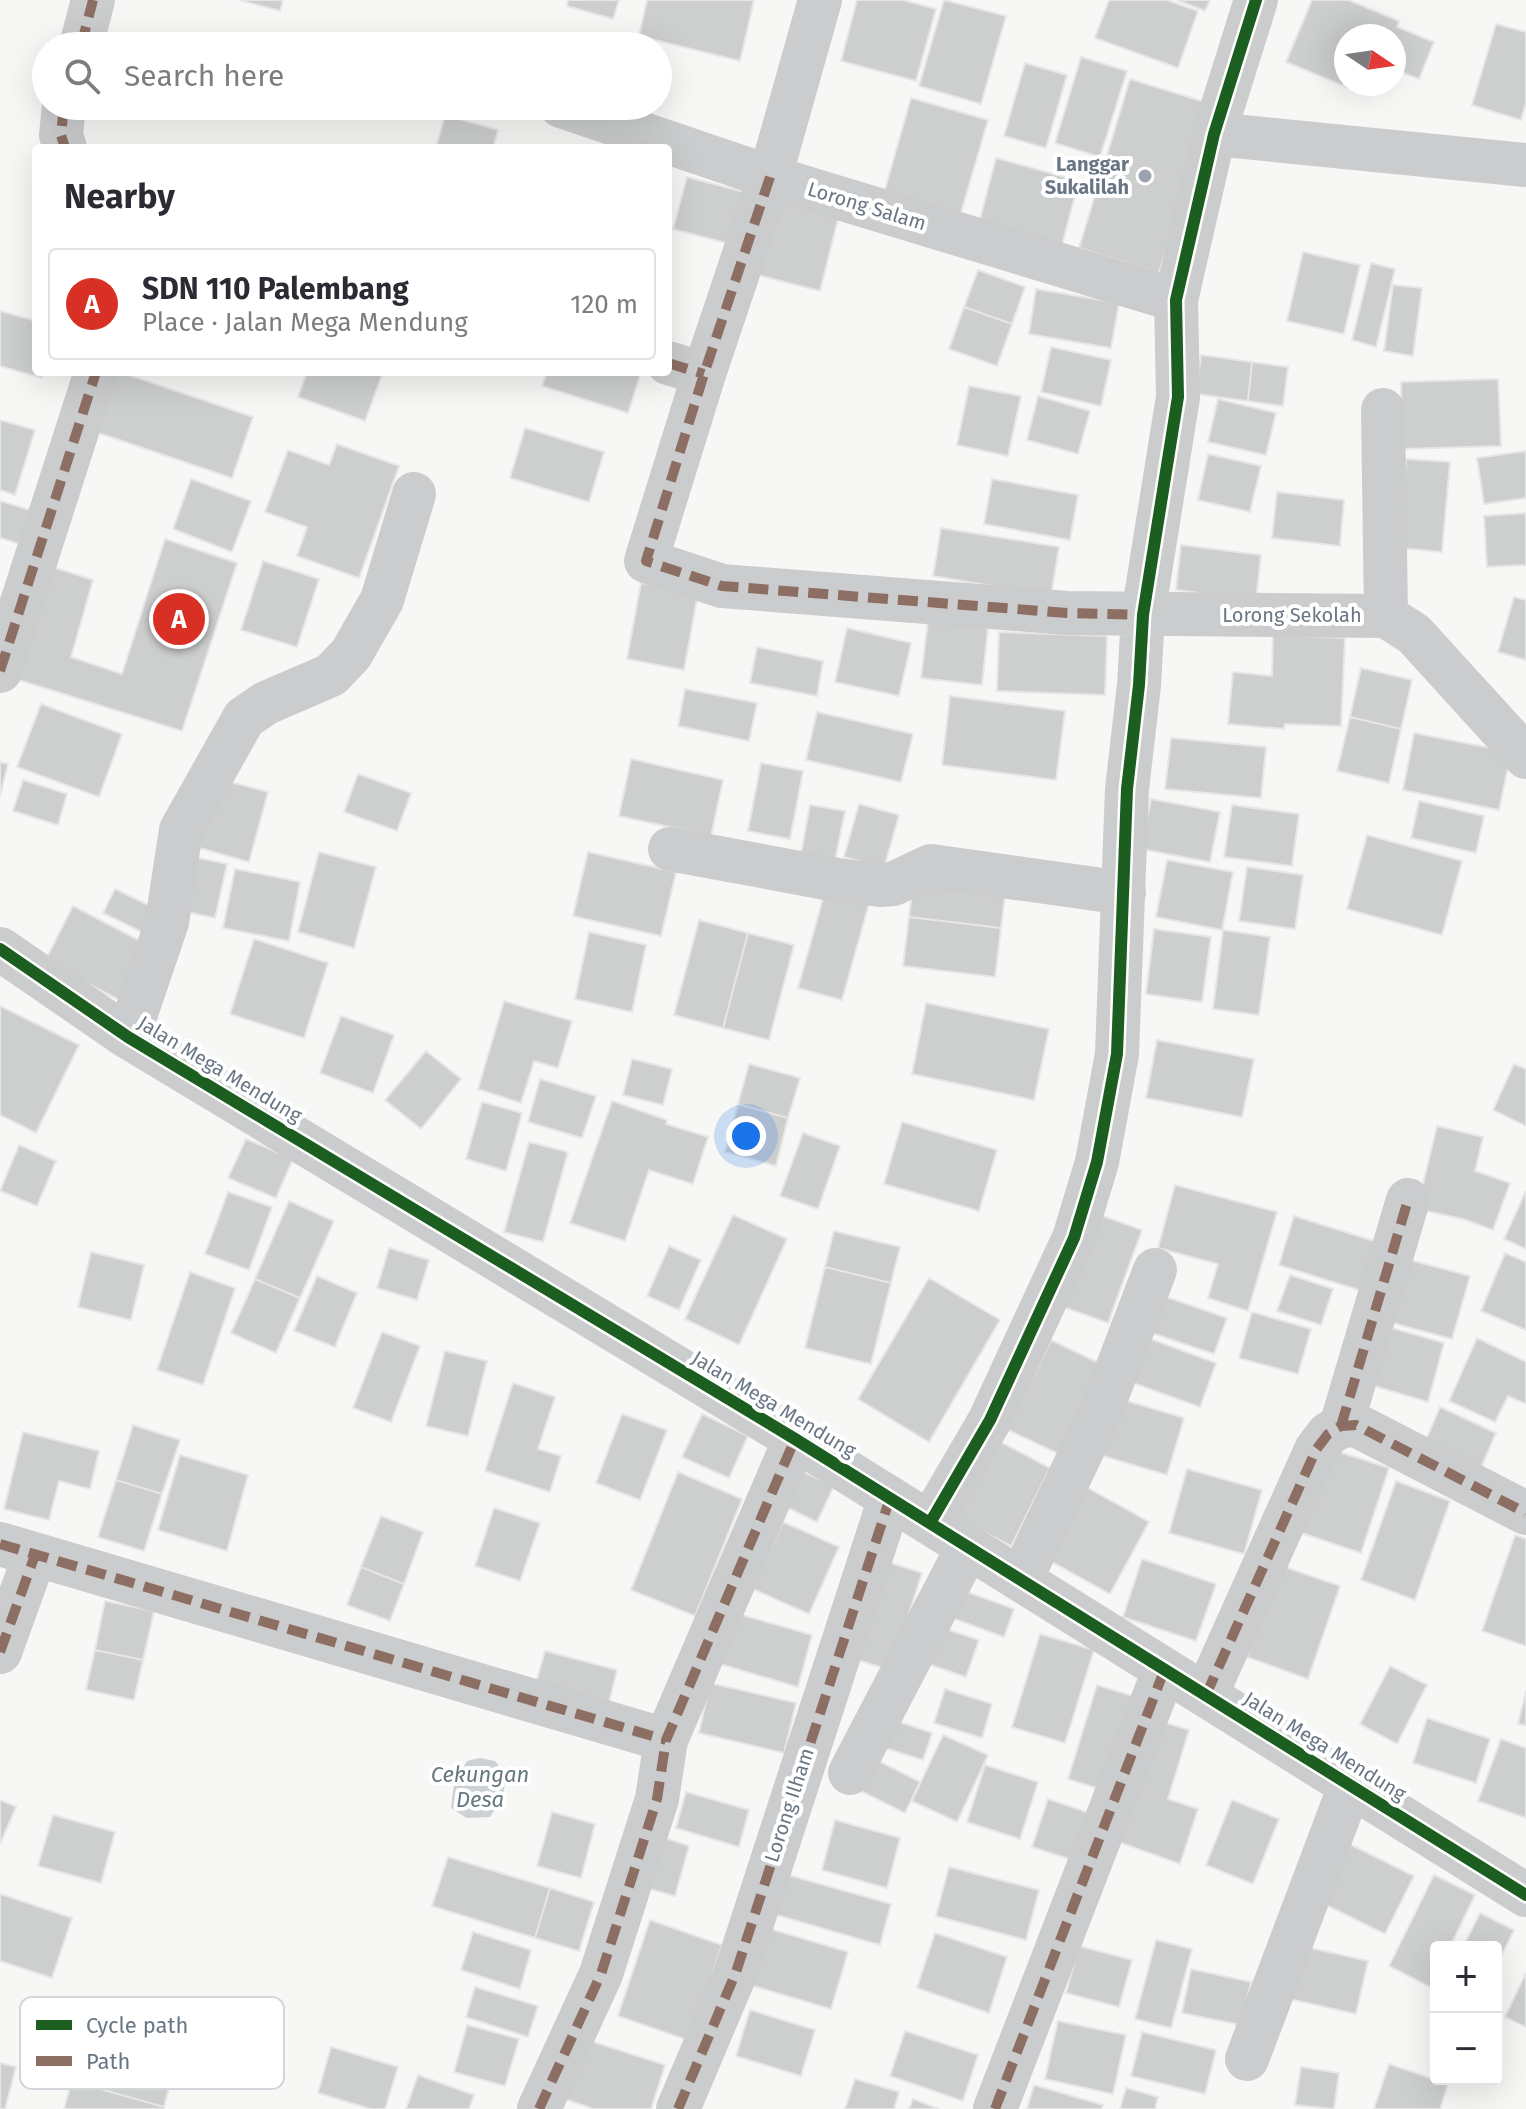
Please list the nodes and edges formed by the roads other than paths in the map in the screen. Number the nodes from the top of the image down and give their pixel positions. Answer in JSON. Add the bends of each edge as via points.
{"nodes":[{"id":1,"x":93,"y":0,"type":"edge"},
{"id":2,"x":820,"y":0,"type":"edge"},
{"id":3,"x":1256,"y":0,"type":"edge"},
{"id":4,"x":85,"y":32,"type":"edge"},
{"id":5,"x":63,"y":120,"type":"edge"},
{"id":6,"x":602,"y":120,"type":"edge"},
{"id":7,"x":1214,"y":134,"type":"junction"},
{"id":8,"x":64,"y":144,"type":"edge"},
{"id":9,"x":1526,"y":165,"type":"edge"},
{"id":10,"x":770,"y":177,"type":"junction"},
{"id":11,"x":1176,"y":300,"type":"junction"},
{"id":12,"x":686,"y":369,"type":"edge"},
{"id":13,"x":95,"y":376,"type":"edge"},
{"id":14,"x":1383,"y":410,"type":"dead end"},
{"id":15,"x":414,"y":494,"type":"dead end"},
{"id":16,"x":1143,"y":615,"type":"junction"},
{"id":17,"x":1386,"y":616,"type":"junction"},
{"id":18,"x":0,"y":671,"type":"edge"},
{"id":19,"x":1526,"y":757,"type":"edge"},
{"id":20,"x":670,"y":849,"type":"dead end"},
{"id":21,"x":1124,"y":893,"type":"junction"},
{"id":22,"x":0,"y":950,"type":"edge"},
{"id":23,"x":128,"y":1037,"type":"junction"},
{"id":24,"x":1408,"y":1200,"type":"dead end"},
{"id":25,"x":1155,"y":1270,"type":"dead end"},
{"id":26,"x":1341,"y":1426,"type":"junction"},
{"id":27,"x":795,"y":1439,"type":"junction"},
{"id":28,"x":890,"y":1498,"type":"junction"},
{"id":29,"x":1526,"y":1513,"type":"edge"},
{"id":30,"x":930,"y":1523,"type":"junction"},
{"id":31,"x":968,"y":1547,"type":"junction"},
{"id":32,"x":17,"y":1550,"type":"edge"},
{"id":33,"x":1021,"y":1579,"type":"junction"},
{"id":34,"x":0,"y":1652,"type":"edge"},
{"id":35,"x":1164,"y":1671,"type":"junction"},
{"id":36,"x":1206,"y":1695,"type":"junction"},
{"id":37,"x":666,"y":1740,"type":"junction"},
{"id":38,"x":850,"y":1773,"type":"dead end"},
{"id":39,"x":1350,"y":1786,"type":"junction"},
{"id":40,"x":1526,"y":1895,"type":"edge"},
{"id":41,"x":1247,"y":2059,"type":"dead end"},
{"id":42,"x":539,"y":2109,"type":"edge"},
{"id":43,"x":678,"y":2109,"type":"edge"},
{"id":44,"x":995,"y":2109,"type":"edge"}],
"edges":[{"from":1,"to":4,"type":"street"},
{"from":2,"to":10,"type":"street"},
{"from":3,"to":7,"type":"street"},
{"from":5,"to":8,"type":"street"},
{"from":6,"to":10,"type":"street","name":"Lorong Salam"},
{"from":7,"to":9,"type":"street"},
{"from":7,"to":11,"type":"street"},
{"from":10,"to":11,"type":"street","name":"Lorong Salam"},
{"from":10,"to":12,"type":"street"},
{"from":11,"to":16,"type":"street","via":[[1178,397]]},
{"from":12,"to":16,"type":"street","name":"Lorong Sekolah","via":[[646,561],[722,586]]},
{"from":13,"to":18,"type":"street"},
{"from":14,"to":17,"type":"street"},
{"from":15,"to":23,"type":"street","via":[[382,600],[351,654],[331,675],[244,718],[181,830],[167,922]]},
{"from":16,"to":17,"type":"street","name":"Lorong Sekolah"},
{"from":16,"to":21,"type":"street","via":[[1127,789]]},
{"from":17,"to":19,"type":"street","name":"Lorong Sekolah","via":[[1414,634]]},
{"from":20,"to":21,"type":"street","via":[[880,885],[931,866]]},
{"from":21,"to":30,"type":"street","via":[[1117,1054],[1097,1162],[1074,1238],[990,1420]]},
{"from":22,"to":23,"type":"street","name":"Jalan Mega Mendung"},
{"from":23,"to":27,"type":"street","name":"Jalan Mega Mendung"},
{"from":24,"to":26,"type":"street"},
{"from":25,"to":33,"type":"street","via":[[1101,1411]]},
{"from":26,"to":29,"type":"street","via":[[1356,1425]]},
{"from":26,"to":36,"type":"street","via":[[1328,1434],[1306,1469]]},
{"from":27,"to":28,"type":"street","name":"Jalan Mega Mendung"},
{"from":27,"to":37,"type":"street"},
{"from":28,"to":30,"type":"street","name":"Jalan Mega Mendung"},
{"from":28,"to":43,"type":"street","name":"Lorong Ilham","via":[[736,1972]]},
{"from":30,"to":31,"type":"street","name":"Jalan Mega Mendung"},
{"from":31,"to":33,"type":"street","name":"Jalan Mega Mendung"},
{"from":31,"to":38,"type":"street"},
{"from":32,"to":34,"type":"street"},
{"from":32,"to":37,"type":"street"},
{"from":33,"to":35,"type":"street","name":"Jalan Mega Mendung"},
{"from":35,"to":36,"type":"street","name":"Jalan Mega Mendung"},
{"from":35,"to":44,"type":"street"},
{"from":36,"to":39,"type":"street","name":"Jalan Mega Mendung"},
{"from":37,"to":42,"type":"street","via":[[657,1799],[601,1974]]},
{"from":39,"to":40,"type":"street","name":"Jalan Mega Mendung"},
{"from":39,"to":41,"type":"street"}]}
